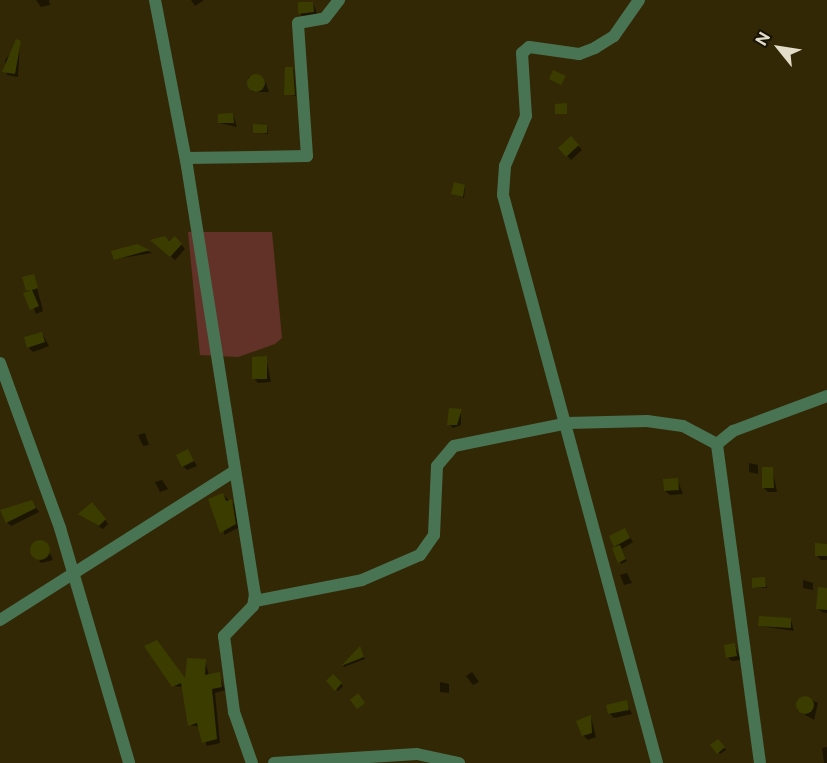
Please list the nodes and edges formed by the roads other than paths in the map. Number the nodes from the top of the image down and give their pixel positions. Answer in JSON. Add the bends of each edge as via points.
{"nodes":[{"id":1,"x":155,"y":0,"type":"edge"},
{"id":2,"x":339,"y":0,"type":"edge"},
{"id":3,"x":639,"y":0,"type":"edge"},
{"id":4,"x":186,"y":158,"type":"junction"},
{"id":5,"x":0,"y":363,"type":"edge"},
{"id":6,"x":827,"y":396,"type":"edge"},
{"id":7,"x":563,"y":424,"type":"junction"},
{"id":8,"x":717,"y":444,"type":"junction"},
{"id":9,"x":235,"y":471,"type":"junction"},
{"id":10,"x":74,"y":575,"type":"junction"},
{"id":11,"x":255,"y":602,"type":"junction"},
{"id":12,"x":0,"y":620,"type":"edge"},
{"id":13,"x":129,"y":763,"type":"edge"},
{"id":14,"x":252,"y":763,"type":"edge"},
{"id":15,"x":274,"y":763,"type":"edge"},
{"id":16,"x":459,"y":763,"type":"edge"},
{"id":17,"x":657,"y":763,"type":"edge"},
{"id":18,"x":760,"y":763,"type":"edge"}],
"edges":[{"from":1,"to":4,"type":"street"},
{"from":2,"to":4,"type":"street","via":[[325,18],[298,23],[307,156]]},
{"from":3,"to":7,"type":"street","via":[[614,36],[595,48],[579,54],[529,47],[522,53],[526,116],[505,166],[503,195]]},
{"from":4,"to":9,"type":"street"},
{"from":5,"to":10,"type":"street"},
{"from":6,"to":8,"type":"street","via":[[733,431]]},
{"from":7,"to":8,"type":"street","via":[[647,421],[683,426]]},
{"from":7,"to":11,"type":"street","via":[[446,451],[437,466],[434,536],[420,555],[362,580]]},
{"from":7,"to":17,"type":"street"},
{"from":8,"to":18,"type":"street"},
{"from":9,"to":10,"type":"street"},
{"from":9,"to":11,"type":"street"},
{"from":10,"to":12,"type":"street"},
{"from":10,"to":13,"type":"street"},
{"from":11,"to":14,"type":"street","via":[[224,636],[234,712]]},
{"from":15,"to":16,"type":"street","via":[[384,754],[430,755]]}]}
